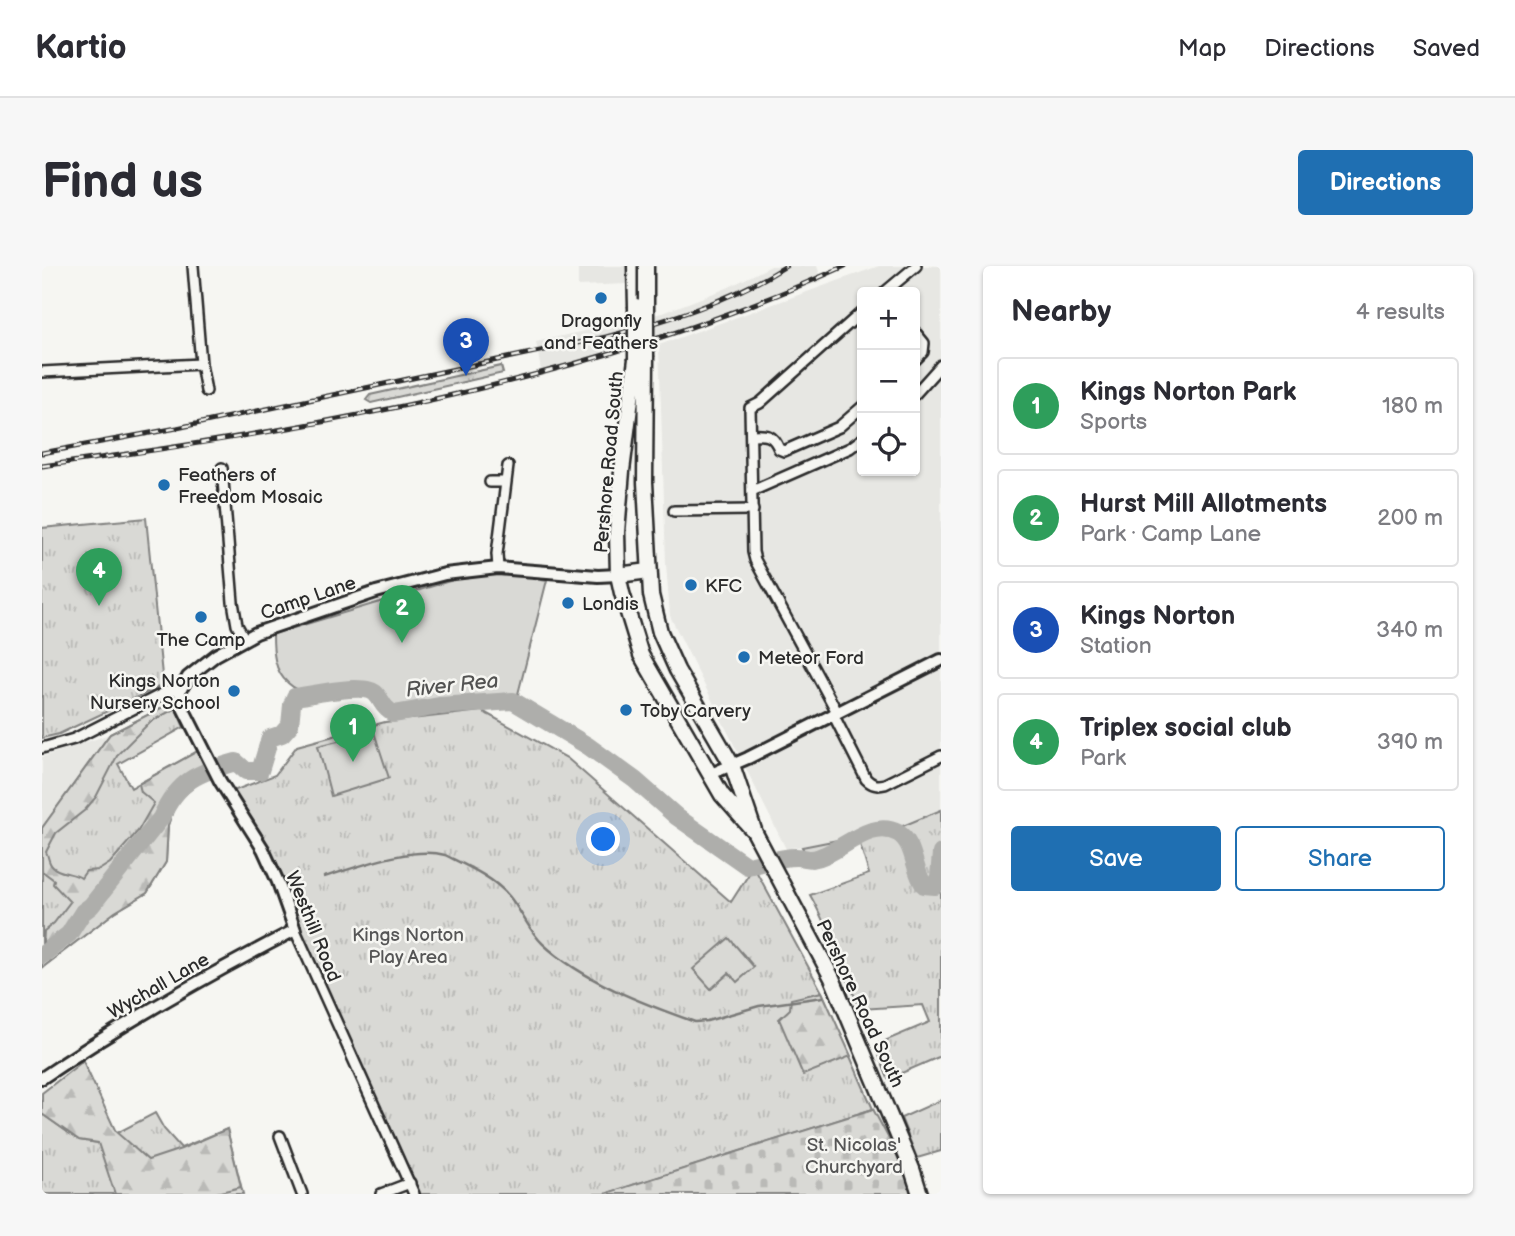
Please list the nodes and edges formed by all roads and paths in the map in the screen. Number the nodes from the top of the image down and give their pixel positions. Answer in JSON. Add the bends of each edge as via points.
{"nodes":[{"id":1,"x":194,"y":266,"type":"edge"},
{"id":2,"x":635,"y":266,"type":"edge"},
{"id":3,"x":646,"y":266,"type":"edge"},
{"id":4,"x":916,"y":266,"type":"edge"},
{"id":5,"x":891,"y":287,"type":"edge"},
{"id":6,"x":857,"y":316,"type":"edge"},
{"id":7,"x":920,"y":338,"type":"edge"},
{"id":8,"x":920,"y":355,"type":"edge"},
{"id":9,"x":640,"y":362,"type":"junction"},
{"id":10,"x":201,"y":364,"type":"junction"},
{"id":11,"x":941,"y":365,"type":"edge"},
{"id":12,"x":42,"y":372,"type":"edge"},
{"id":13,"x":920,"y":388,"type":"edge"},
{"id":14,"x":206,"y":391,"type":"dead end"},
{"id":15,"x":857,"y":411,"type":"edge"},
{"id":16,"x":751,"y":435,"type":"junction"},
{"id":17,"x":857,"y":443,"type":"edge"},
{"id":18,"x":508,"y":466,"type":"dead end"},
{"id":19,"x":222,"y":468,"type":"dead end"},
{"id":20,"x":489,"y":482,"type":"dead end"},
{"id":21,"x":505,"y":482,"type":"junction"},
{"id":22,"x":752,"y":491,"type":"junction"},
{"id":23,"x":752,"y":510,"type":"junction"},
{"id":24,"x":674,"y":511,"type":"dead end"},
{"id":25,"x":498,"y":568,"type":"junction"},
{"id":26,"x":649,"y":571,"type":"junction"},
{"id":27,"x":618,"y":575,"type":"junction"},
{"id":28,"x":244,"y":638,"type":"junction"},
{"id":29,"x":941,"y":660,"type":"edge"},
{"id":30,"x":180,"y":691,"type":"junction"},
{"id":31,"x":835,"y":713,"type":"junction"},
{"id":32,"x":42,"y":748,"type":"edge"},
{"id":33,"x":941,"y":756,"type":"edge"},
{"id":34,"x":732,"y":765,"type":"junction"},
{"id":35,"x":711,"y":774,"type":"junction"},
{"id":36,"x":755,"y":833,"type":"junction"},
{"id":37,"x":295,"y":930,"type":"junction"},
{"id":38,"x":42,"y":1078,"type":"edge"},
{"id":39,"x":280,"y":1136,"type":"dead end"},
{"id":40,"x":410,"y":1183,"type":"junction"},
{"id":41,"x":302,"y":1194,"type":"edge"},
{"id":42,"x":382,"y":1194,"type":"edge"},
{"id":43,"x":414,"y":1194,"type":"edge"},
{"id":44,"x":920,"y":1194,"type":"edge"}],
"edges":[{"from":1,"to":10,"type":"street"},
{"from":2,"to":9,"type":"highway","name":"Pershore Road South","bridge":true},
{"from":3,"to":9,"type":"highway","bridge":true,"via":[[647,331],[642,335]]},
{"from":4,"to":5,"type":"street"},
{"from":6,"to":16,"type":"street","via":[[750,408]]},
{"from":7,"to":8,"type":"street","via":[[924,343]]},
{"from":9,"to":26,"type":"highway","name":"Pershore Road South"},
{"from":9,"to":27,"type":"highway","name":"Pershore Road South","via":[[622,471]]},
{"from":10,"to":12,"type":"street"},
{"from":10,"to":14,"type":"street"},
{"from":11,"to":13,"type":"street"},
{"from":15,"to":16,"type":"street","via":[[839,427],[784,451],[771,435]]},
{"from":16,"to":22,"type":"street"},
{"from":17,"to":22,"type":"street"},
{"from":18,"to":21,"type":"street"},
{"from":19,"to":28,"type":"street","via":[[233,602]]},
{"from":20,"to":21,"type":"street"},
{"from":21,"to":25,"type":"street"},
{"from":22,"to":23,"type":"street"},
{"from":23,"to":24,"type":"street"},
{"from":23,"to":31,"type":"street","via":[[756,563]]},
{"from":25,"to":27,"type":"street","name":"Camp Lane"},
{"from":25,"to":28,"type":"street","name":"Camp Lane","via":[[445,574],[376,592]]},
{"from":26,"to":27,"type":"highway"},
{"from":26,"to":34,"type":"highway","name":"Pershore Road South","via":[[660,632]]},
{"from":27,"to":35,"type":"highway","name":"Pershore Road South","via":[[641,655]]},
{"from":28,"to":30,"type":"street","name":"Camp Lane","via":[[188,677]]},
{"from":29,"to":31,"type":"street"},
{"from":30,"to":32,"type":"street","via":[[166,691],[74,739]]},
{"from":30,"to":37,"type":"street","name":"Westhill Road","via":[[182,706],[220,781],[263,849]]},
{"from":31,"to":33,"type":"street","via":[[873,785],[885,784]]},
{"from":31,"to":34,"type":"street"},
{"from":34,"to":35,"type":"street"},
{"from":34,"to":36,"type":"highway","name":"Pershore Road South"},
{"from":35,"to":36,"type":"highway","name":"Pershore Road South","via":[[722,795]]},
{"from":36,"to":44,"type":"highway","name":"Pershore Road South","via":[[832,978]]},
{"from":37,"to":38,"type":"street","name":"Wychall Lane","via":[[187,986]]},
{"from":37,"to":40,"type":"street","name":"Westhill Road"},
{"from":39,"to":41,"type":"street"},
{"from":40,"to":42,"type":"street"},
{"from":40,"to":43,"type":"street","name":"Westhill Road"}]}
